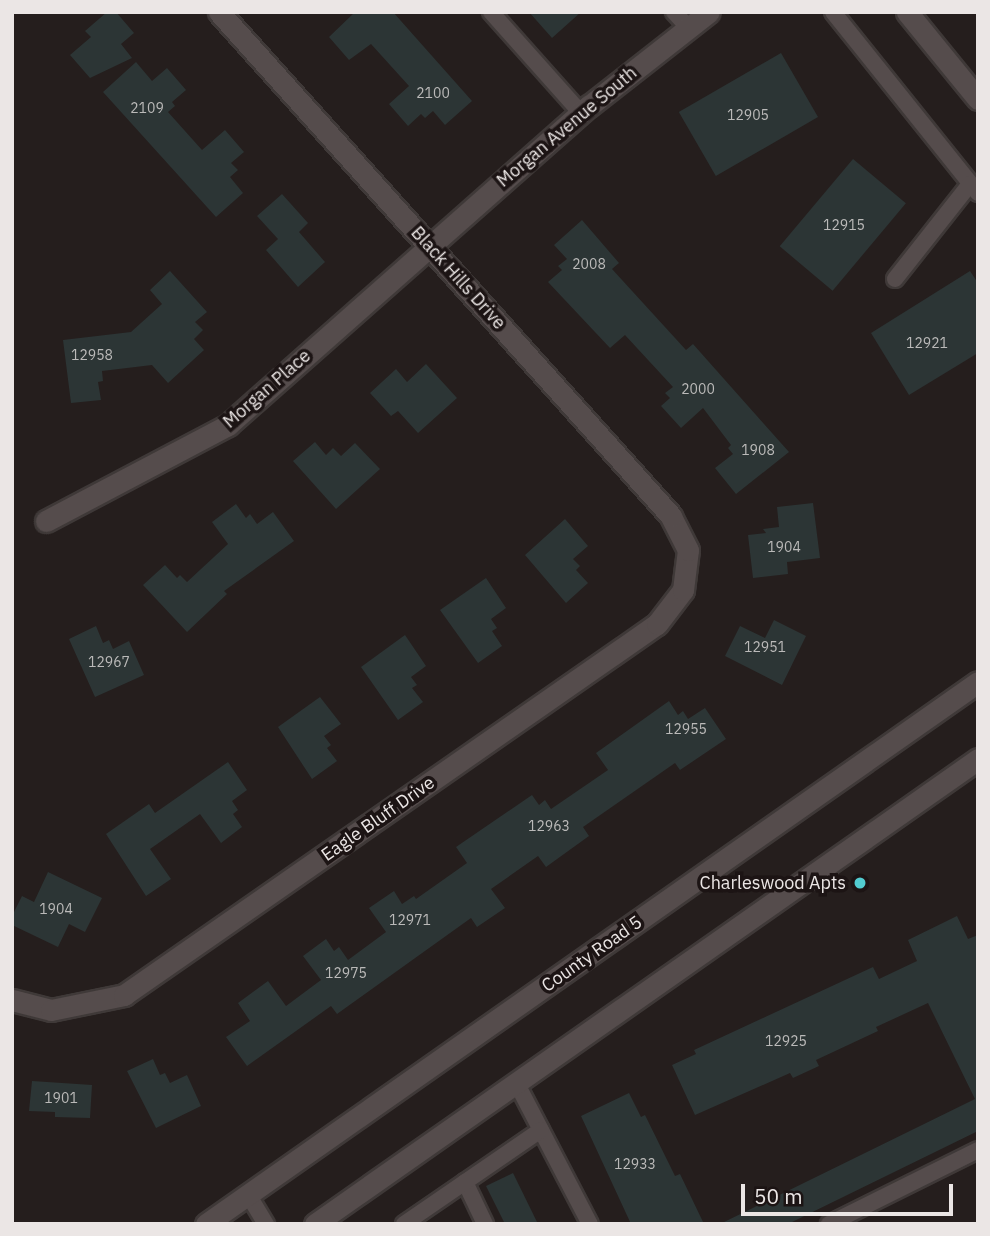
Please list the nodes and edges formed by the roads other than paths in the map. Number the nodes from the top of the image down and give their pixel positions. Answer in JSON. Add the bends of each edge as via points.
{"nodes":[{"id":1,"x":219,"y":12,"type":"edge"},
{"id":2,"x":491,"y":12,"type":"edge"},
{"id":3,"x":709,"y":12,"type":"edge"},
{"id":4,"x":833,"y":12,"type":"edge"},
{"id":5,"x":907,"y":12,"type":"edge"},
{"id":6,"x":682,"y":20,"type":"edge"},
{"id":7,"x":978,"y":100,"type":"edge"},
{"id":8,"x":581,"y":113,"type":"junction"},
{"id":9,"x":974,"y":188,"type":"edge"},
{"id":10,"x":429,"y":246,"type":"junction"},
{"id":11,"x":895,"y":279,"type":"dead end"},
{"id":12,"x":46,"y":522,"type":"dead end"},
{"id":13,"x":688,"y":550,"type":"joint"},
{"id":14,"x":978,"y":682,"type":"edge"},
{"id":15,"x":978,"y":759,"type":"edge"},
{"id":16,"x":12,"y":1000,"type":"edge"},
{"id":17,"x":517,"y":1084,"type":"junction"},
{"id":18,"x":541,"y":1130,"type":"junction"},
{"id":19,"x":978,"y":1150,"type":"edge"},
{"id":20,"x":465,"y":1182,"type":"junction"},
{"id":21,"x":249,"y":1196,"type":"junction"},
{"id":22,"x":481,"y":1222,"type":"edge"},
{"id":23,"x":206,"y":1224,"type":"edge"},
{"id":24,"x":266,"y":1224,"type":"edge"},
{"id":25,"x":315,"y":1224,"type":"edge"},
{"id":26,"x":404,"y":1224,"type":"edge"},
{"id":27,"x":590,"y":1224,"type":"edge"},
{"id":28,"x":830,"y":1224,"type":"edge"}],
"edges":[{"from":1,"to":10,"type":"street","name":"Black Hills Drive"},
{"from":2,"to":8,"type":"lane"},
{"from":3,"to":6,"type":"street","name":"Morgan Avenue South"},
{"from":4,"to":9,"type":"lane"},
{"from":5,"to":7,"type":"street"},
{"from":6,"to":8,"type":"street","name":"Morgan Avenue South"},
{"from":8,"to":10,"type":"street","name":"Morgan Avenue South"},
{"from":9,"to":11,"type":"lane"},
{"from":10,"to":12,"type":"street","name":"Morgan Place","via":[[228,425]]},
{"from":10,"to":13,"type":"street","name":"Black Hills Drive","via":[[671,516]]},
{"from":13,"to":16,"type":"street","name":"Eagle Bluff Drive","via":[[683,590],[657,624],[124,995],[51,1010]]},
{"from":14,"to":21,"type":"street","name":"County Road 5"},
{"from":15,"to":17,"type":"street"},
{"from":17,"to":18,"type":"lane"},
{"from":17,"to":25,"type":"street"},
{"from":18,"to":20,"type":"lane"},
{"from":18,"to":27,"type":"lane"},
{"from":19,"to":28,"type":"lane"},
{"from":20,"to":22,"type":"lane"},
{"from":20,"to":26,"type":"lane"},
{"from":21,"to":23,"type":"street","name":"County Road 5"},
{"from":21,"to":24,"type":"lane"}]}
